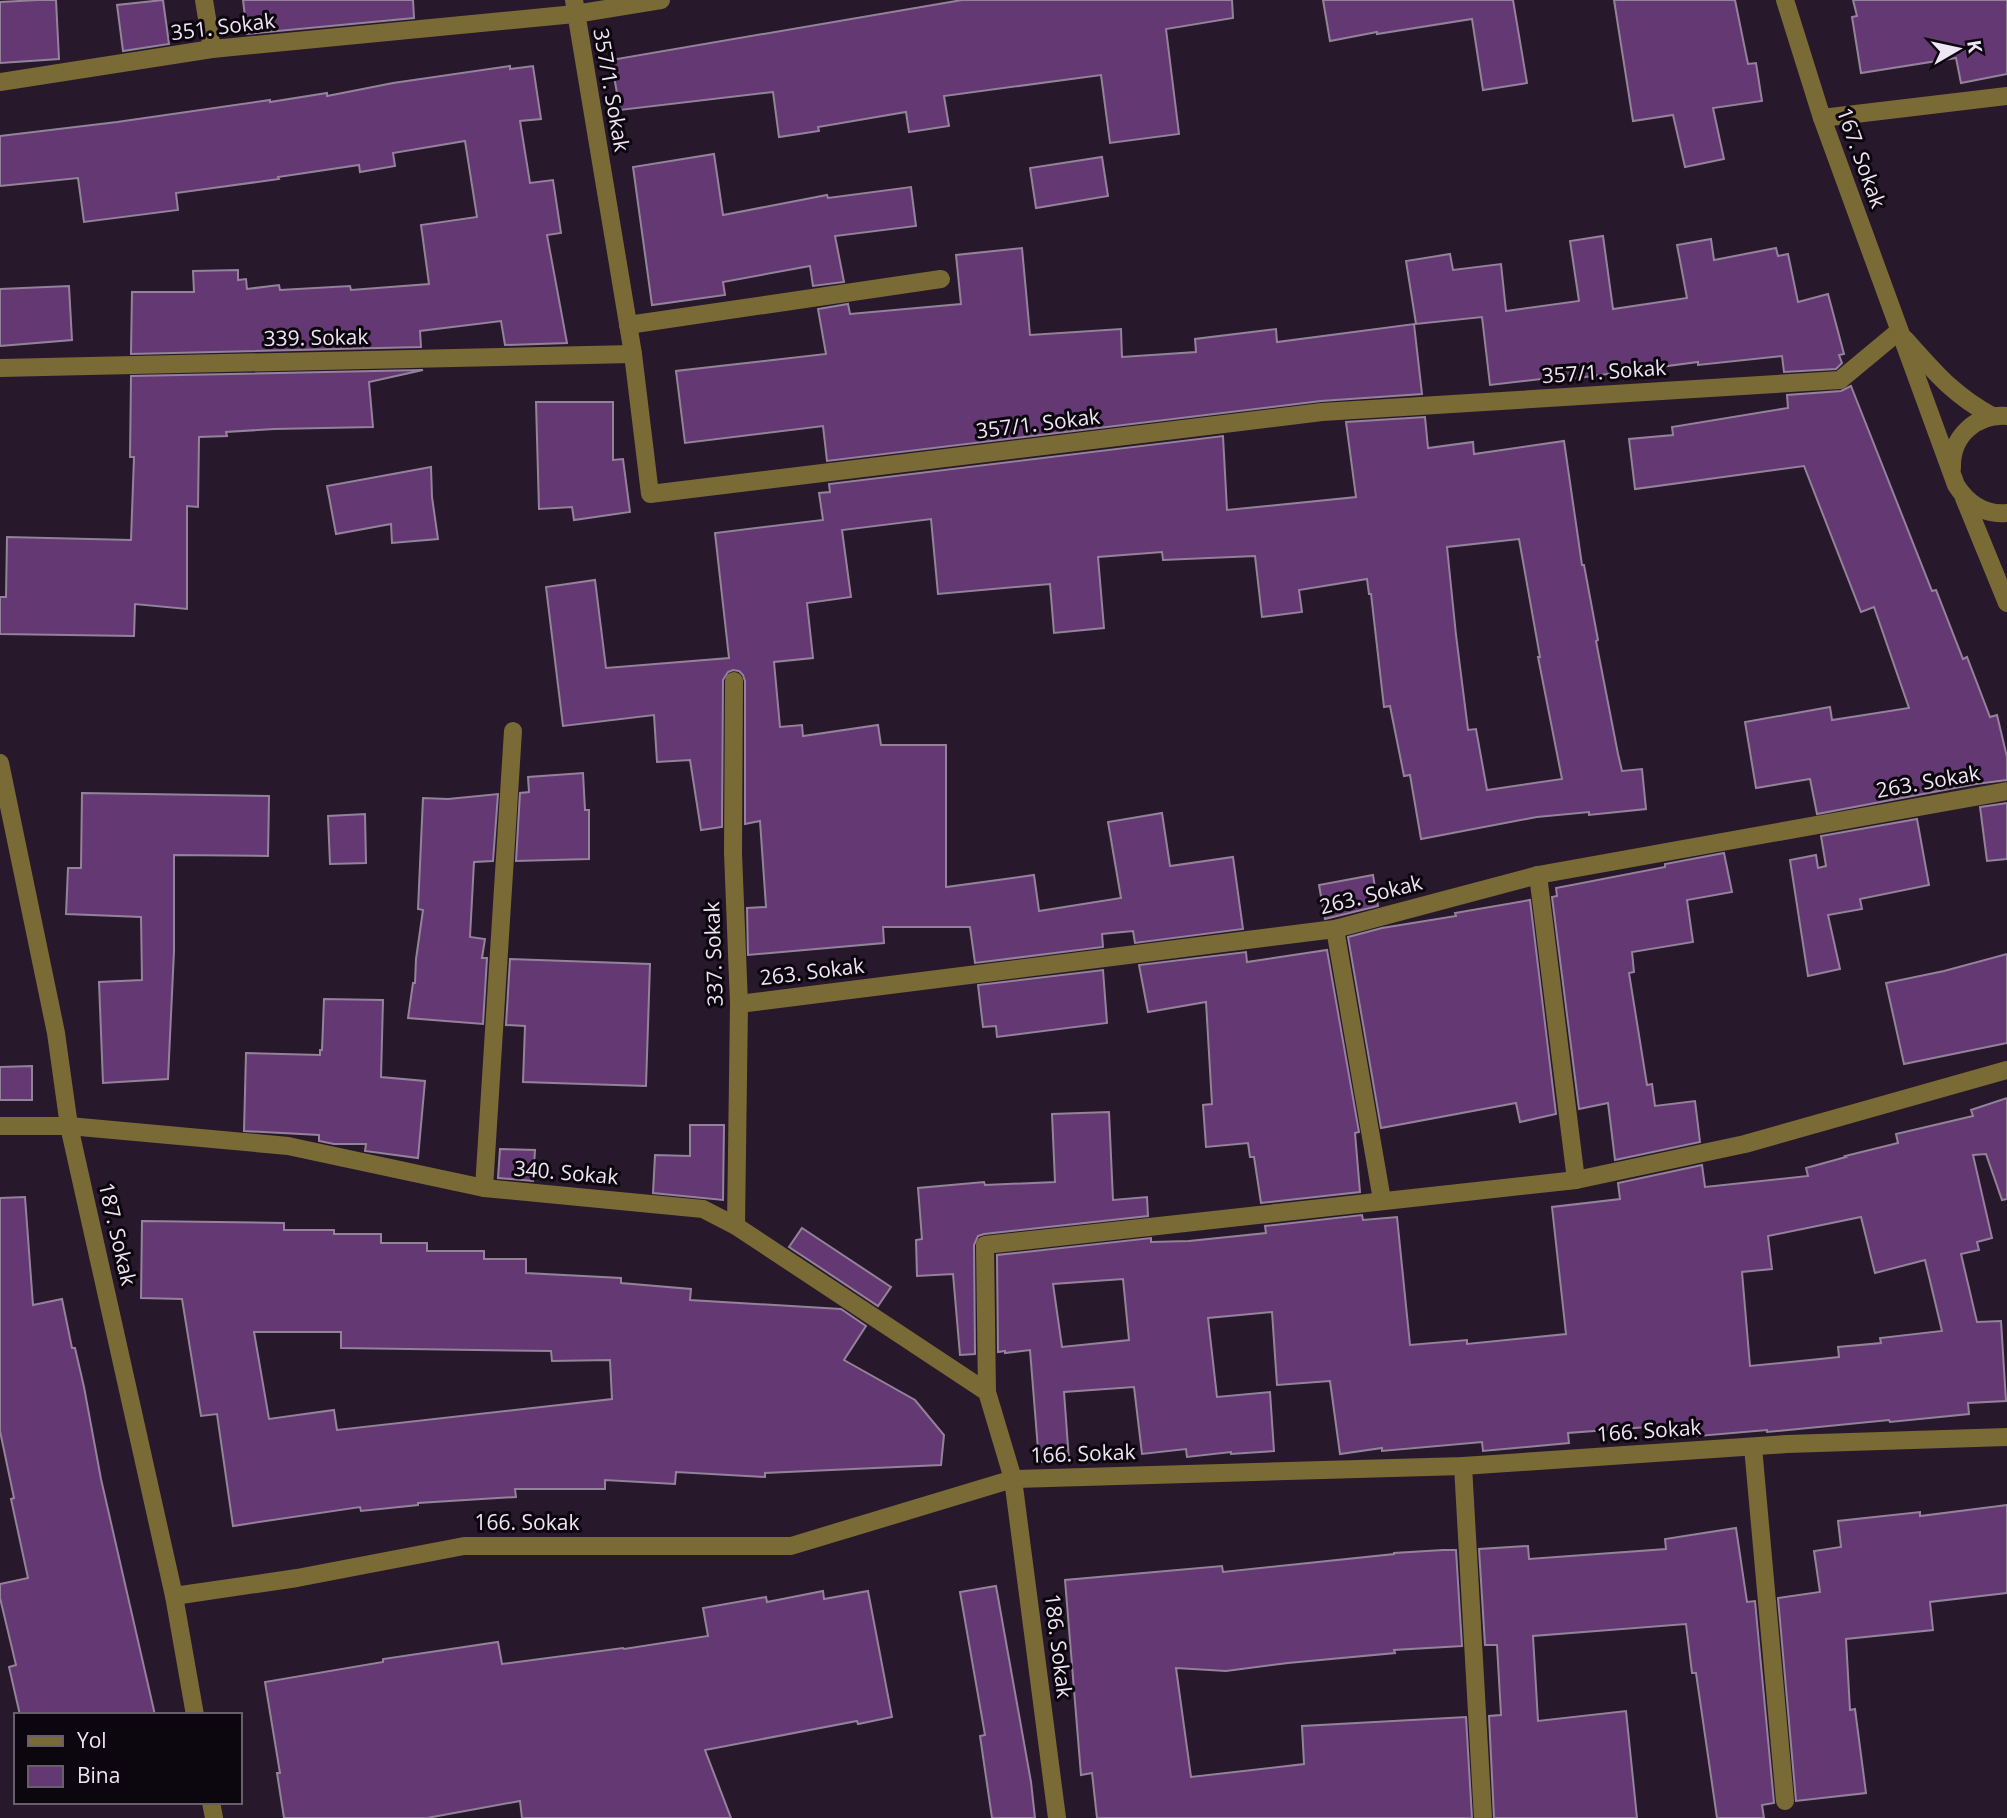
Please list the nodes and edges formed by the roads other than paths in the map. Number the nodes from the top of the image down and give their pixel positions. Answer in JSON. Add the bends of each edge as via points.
{"nodes":[{"id":1,"x":204,"y":0,"type":"edge"},
{"id":2,"x":661,"y":0,"type":"edge"},
{"id":3,"x":1785,"y":0,"type":"edge"},
{"id":4,"x":575,"y":7,"type":"edge"},
{"id":5,"x":212,"y":49,"type":"junction"},
{"id":6,"x":0,"y":82,"type":"edge"},
{"id":7,"x":2007,"y":96,"type":"edge"},
{"id":8,"x":1822,"y":118,"type":"junction"},
{"id":9,"x":940,"y":279,"type":"dead end"},
{"id":10,"x":628,"y":325,"type":"junction"},
{"id":11,"x":1899,"y":331,"type":"junction"},
{"id":12,"x":633,"y":354,"type":"junction"},
{"id":13,"x":0,"y":368,"type":"edge"},
{"id":14,"x":2000,"y":416,"type":"edge"},
{"id":15,"x":1952,"y":475,"type":"junction"},
{"id":16,"x":1962,"y":495,"type":"junction"},
{"id":17,"x":2007,"y":513,"type":"edge"},
{"id":18,"x":2007,"y":603,"type":"edge"},
{"id":19,"x":734,"y":681,"type":"dead end"},
{"id":20,"x":513,"y":731,"type":"dead end"},
{"id":21,"x":0,"y":763,"type":"edge"},
{"id":22,"x":2007,"y":791,"type":"edge"},
{"id":23,"x":1538,"y":875,"type":"junction"},
{"id":24,"x":1335,"y":929,"type":"junction"},
{"id":25,"x":740,"y":1004,"type":"junction"},
{"id":26,"x":2007,"y":1070,"type":"edge"},
{"id":27,"x":0,"y":1126,"type":"edge"},
{"id":28,"x":69,"y":1126,"type":"junction"},
{"id":29,"x":1576,"y":1180,"type":"junction"},
{"id":30,"x":484,"y":1188,"type":"junction"},
{"id":31,"x":1382,"y":1200,"type":"junction"},
{"id":32,"x":736,"y":1226,"type":"junction"},
{"id":33,"x":988,"y":1392,"type":"junction"},
{"id":34,"x":2007,"y":1437,"type":"edge"},
{"id":35,"x":1753,"y":1447,"type":"junction"},
{"id":36,"x":1463,"y":1466,"type":"junction"},
{"id":37,"x":1013,"y":1479,"type":"junction"},
{"id":38,"x":174,"y":1596,"type":"junction"},
{"id":39,"x":195,"y":1713,"type":"edge"},
{"id":40,"x":1785,"y":1801,"type":"dead end"},
{"id":41,"x":1057,"y":1818,"type":"edge"},
{"id":42,"x":1483,"y":1818,"type":"edge"}],
"edges":[{"from":1,"to":5,"type":"street"},
{"from":2,"to":4,"type":"street","name":"351. Sokak"},
{"from":3,"to":8,"type":"street","name":"167. Sokak"},
{"from":4,"to":5,"type":"street","name":"351. Sokak"},
{"from":4,"to":10,"type":"street","name":"357/1. Sokak"},
{"from":5,"to":6,"type":"street","name":"351. Sokak"},
{"from":7,"to":8,"type":"street"},
{"from":8,"to":11,"type":"street","name":"167. Sokak"},
{"from":9,"to":10,"type":"street"},
{"from":10,"to":12,"type":"street","name":"357/1. Sokak"},
{"from":11,"to":12,"type":"street","name":"357/1. Sokak","via":[[1840,380],[1322,412],[650,494]]},
{"from":11,"to":14,"type":"street","via":[[1945,384],[1969,403]]},
{"from":11,"to":15,"type":"street","name":"167. Sokak"},
{"from":12,"to":13,"type":"street","name":"339. Sokak"},
{"from":14,"to":15,"type":"street","via":[[1972,425],[1957,442]]},
{"from":15,"to":16,"type":"street","name":"167. Sokak"},
{"from":16,"to":17,"type":"street","via":[[1980,509]]},
{"from":16,"to":18,"type":"street","name":"167. Sokak"},
{"from":19,"to":25,"type":"street","name":"337. Sokak","via":[[733,853]]},
{"from":20,"to":30,"type":"street"},
{"from":21,"to":28,"type":"street","name":"187. Sokak","via":[[56,1032]]},
{"from":22,"to":23,"type":"street","name":"263. Sokak"},
{"from":23,"to":24,"type":"street","name":"263. Sokak"},
{"from":23,"to":29,"type":"street"},
{"from":24,"to":25,"type":"street","name":"263. Sokak"},
{"from":24,"to":31,"type":"street"},
{"from":25,"to":32,"type":"street","name":"337. Sokak"},
{"from":26,"to":29,"type":"street","via":[[1745,1144]]},
{"from":27,"to":28,"type":"street","name":"340. Sokak"},
{"from":28,"to":30,"type":"street","name":"340. Sokak","via":[[288,1146]]},
{"from":28,"to":38,"type":"street","name":"187. Sokak"},
{"from":29,"to":31,"type":"street"},
{"from":30,"to":32,"type":"street","name":"340. Sokak","via":[[703,1209]]},
{"from":31,"to":33,"type":"street","via":[[985,1245]]},
{"from":32,"to":33,"type":"street","name":"340. Sokak"},
{"from":33,"to":37,"type":"street"},
{"from":34,"to":35,"type":"street","name":"166. Sokak"},
{"from":35,"to":36,"type":"street","name":"166. Sokak"},
{"from":35,"to":40,"type":"street"},
{"from":36,"to":37,"type":"street","name":"166. Sokak"},
{"from":36,"to":42,"type":"street"},
{"from":37,"to":38,"type":"street","name":"166. Sokak","via":[[791,1546],[464,1546]]},
{"from":37,"to":41,"type":"street","name":"186. Sokak"},
{"from":38,"to":39,"type":"street","name":"187. Sokak"}]}
